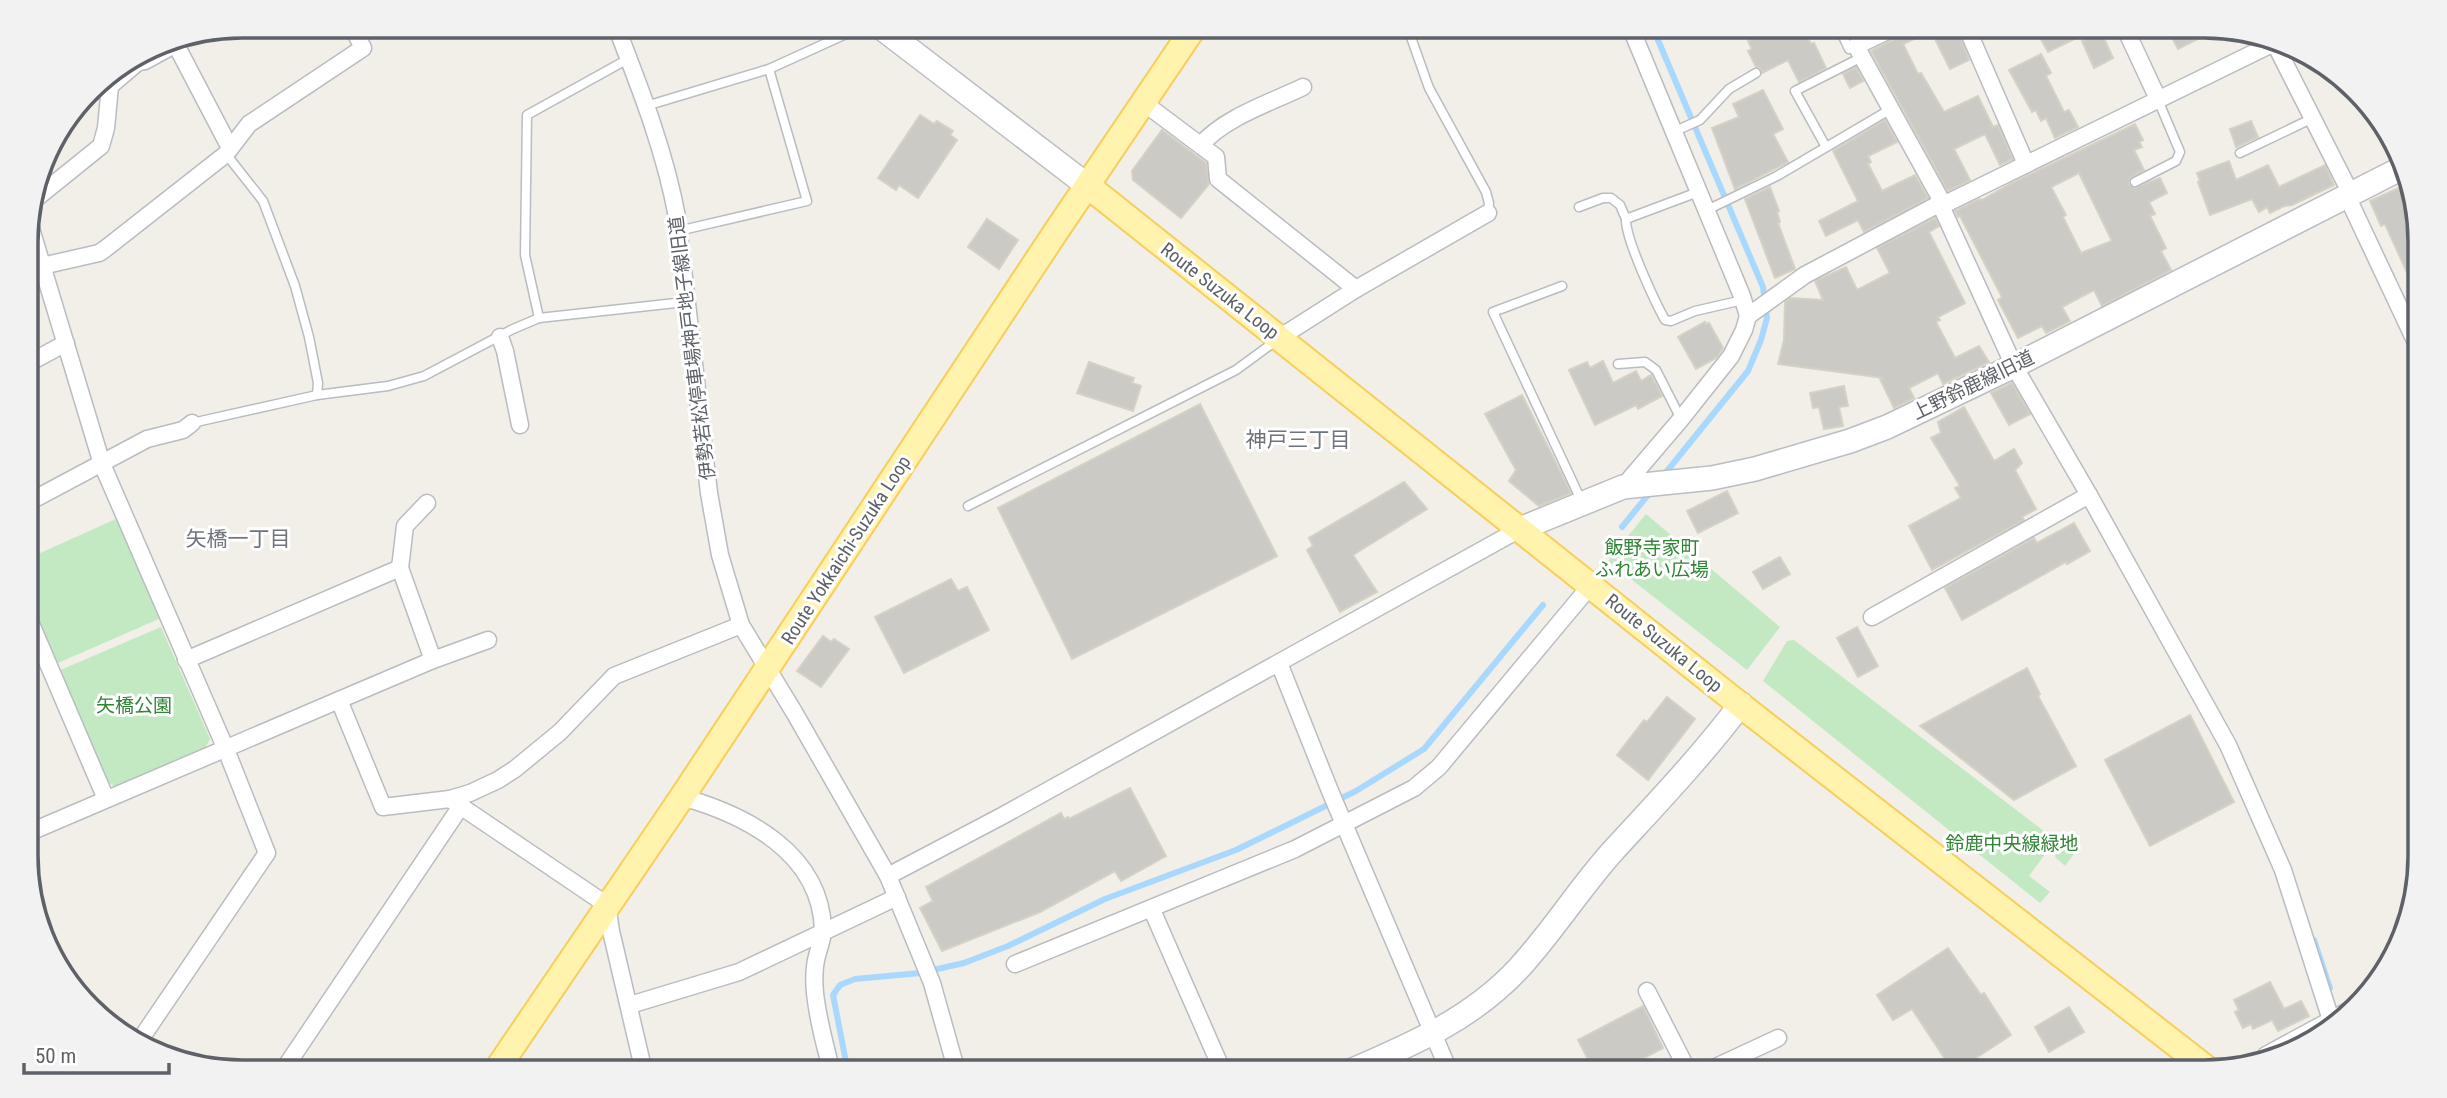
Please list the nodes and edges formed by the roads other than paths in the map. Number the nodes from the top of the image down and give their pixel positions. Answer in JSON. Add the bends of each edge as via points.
{"nodes":[{"id":1,"x":358,"y":39,"type":"edge"},
{"id":2,"x":620,"y":39,"type":"edge"},
{"id":3,"x":835,"y":39,"type":"edge"},
{"id":4,"x":896,"y":39,"type":"edge"},
{"id":5,"x":1186,"y":39,"type":"edge"},
{"id":6,"x":1412,"y":39,"type":"edge"},
{"id":7,"x":1636,"y":39,"type":"edge"},
{"id":8,"x":1844,"y":39,"type":"edge"},
{"id":9,"x":1878,"y":39,"type":"edge"},
{"id":10,"x":1972,"y":39,"type":"edge"},
{"id":11,"x":2130,"y":39,"type":"edge"},
{"id":12,"x":2263,"y":47,"type":"edge"},
{"id":13,"x":180,"y":48,"type":"edge"},
{"id":14,"x":1859,"y":51,"type":"junction"},
{"id":15,"x":2279,"y":53,"type":"edge"},
{"id":16,"x":628,"y":59,"type":"junction"},
{"id":17,"x":769,"y":69,"type":"junction"},
{"id":18,"x":1756,"y":73,"type":"dead end"},
{"id":19,"x":1303,"y":87,"type":"dead end"},
{"id":20,"x":110,"y":88,"type":"edge"},
{"id":21,"x":2158,"y":99,"type":"junction"},
{"id":22,"x":1144,"y":103,"type":"junction"},
{"id":23,"x":646,"y":106,"type":"junction"},
{"id":24,"x":1891,"y":109,"type":"junction"},
{"id":25,"x":2313,"y":118,"type":"junction"},
{"id":26,"x":1676,"y":131,"type":"junction"},
{"id":27,"x":1201,"y":145,"type":"junction"},
{"id":28,"x":1826,"y":148,"type":"junction"},
{"id":29,"x":228,"y":151,"type":"junction"},
{"id":30,"x":2240,"y":153,"type":"dead end"},
{"id":31,"x":2026,"y":164,"type":"junction"},
{"id":32,"x":2395,"y":171,"type":"edge"},
{"id":33,"x":2135,"y":182,"type":"dead end"},
{"id":34,"x":1087,"y":186,"type":"junction"},
{"id":35,"x":45,"y":191,"type":"edge"},
{"id":36,"x":1698,"y":192,"type":"junction"},
{"id":37,"x":2349,"y":195,"type":"junction"},
{"id":38,"x":1941,"y":206,"type":"junction"},
{"id":39,"x":1579,"y":207,"type":"dead end"},
{"id":40,"x":1710,"y":209,"type":"junction"},
{"id":41,"x":1488,"y":213,"type":"joint"},
{"id":42,"x":1626,"y":219,"type":"junction"},
{"id":43,"x":678,"y":231,"type":"junction"},
{"id":44,"x":39,"y":256,"type":"edge"},
{"id":45,"x":42,"y":266,"type":"junction"},
{"id":46,"x":1562,"y":286,"type":"dead end"},
{"id":47,"x":1356,"y":289,"type":"junction"},
{"id":48,"x":685,"y":302,"type":"junction"},
{"id":49,"x":1749,"y":308,"type":"junction"},
{"id":50,"x":539,"y":318,"type":"junction"},
{"id":51,"x":2408,"y":325,"type":"edge"},
{"id":52,"x":500,"y":337,"type":"junction"},
{"id":53,"x":1279,"y":338,"type":"junction"},
{"id":54,"x":66,"y":343,"type":"junction"},
{"id":55,"x":39,"y":358,"type":"edge"},
{"id":56,"x":1618,"y":364,"type":"dead end"},
{"id":57,"x":2014,"y":366,"type":"junction"},
{"id":58,"x":317,"y":395,"type":"junction"},
{"id":59,"x":1681,"y":419,"type":"junction"},
{"id":60,"x":192,"y":423,"type":"joint"},
{"id":61,"x":520,"y":425,"type":"dead end"},
{"id":62,"x":102,"y":464,"type":"junction"},
{"id":63,"x":1632,"y":485,"type":"junction"},
{"id":64,"x":2089,"y":495,"type":"junction"},
{"id":65,"x":39,"y":497,"type":"edge"},
{"id":66,"x":1582,"y":502,"type":"junction"},
{"id":67,"x":427,"y":503,"type":"dead end"},
{"id":68,"x":968,"y":506,"type":"dead end"},
{"id":69,"x":1521,"y":529,"type":"junction"},
{"id":70,"x":400,"y":568,"type":"junction"},
{"id":71,"x":1591,"y":585,"type":"junction"},
{"id":72,"x":1872,"y":617,"type":"dead end"},
{"id":73,"x":741,"y":625,"type":"junction"},
{"id":74,"x":488,"y":640,"type":"dead end"},
{"id":75,"x":39,"y":643,"type":"edge"},
{"id":76,"x":186,"y":660,"type":"junction"},
{"id":77,"x":433,"y":660,"type":"junction"},
{"id":78,"x":1279,"y":663,"type":"junction"},
{"id":79,"x":768,"y":669,"type":"junction"},
{"id":80,"x":339,"y":700,"type":"junction"},
{"id":81,"x":1741,"y":704,"type":"junction"},
{"id":82,"x":225,"y":747,"type":"junction"},
{"id":83,"x":682,"y":797,"type":"junction"},
{"id":84,"x":106,"y":799,"type":"junction"},
{"id":85,"x":455,"y":802,"type":"junction"},
{"id":86,"x":1342,"y":820,"type":"junction"},
{"id":87,"x":39,"y":828,"type":"edge"},
{"id":88,"x":888,"y":876,"type":"junction"},
{"id":89,"x":897,"y":897,"type":"junction"},
{"id":90,"x":607,"y":905,"type":"junction"},
{"id":91,"x":1152,"y":910,"type":"junction"},
{"id":92,"x":823,"y":933,"type":"junction"},
{"id":93,"x":1015,"y":964,"type":"dead end"},
{"id":94,"x":1647,"y":992,"type":"dead end"},
{"id":95,"x":630,"y":1005,"type":"junction"},
{"id":96,"x":2331,"y":1016,"type":"edge"},
{"id":97,"x":144,"y":1034,"type":"edge"},
{"id":98,"x":1433,"y":1034,"type":"junction"},
{"id":99,"x":1778,"y":1038,"type":"dead end"},
{"id":100,"x":1376,"y":1059,"type":"edge"},
{"id":101,"x":1444,"y":1059,"type":"edge"},
{"id":102,"x":1682,"y":1059,"type":"edge"},
{"id":103,"x":1732,"y":1059,"type":"edge"},
{"id":104,"x":2195,"y":1059,"type":"edge"},
{"id":105,"x":290,"y":1060,"type":"edge"},
{"id":106,"x":503,"y":1060,"type":"edge"},
{"id":107,"x":641,"y":1060,"type":"edge"},
{"id":108,"x":829,"y":1060,"type":"edge"},
{"id":109,"x":954,"y":1060,"type":"edge"},
{"id":110,"x":1218,"y":1060,"type":"edge"}],
"edges":[{"from":1,"to":29,"type":"street","via":[[363,48],[248,124]]},
{"from":2,"to":16,"type":"street","name":"伊勢若松停車場神戸地子線旧道"},
{"from":3,"to":17,"type":"lane"},
{"from":4,"to":34,"type":"street"},
{"from":5,"to":22,"type":"main road","name":"Route Yokkaichi-Suzuka Loop"},
{"from":6,"to":41,"type":"lane","via":[[1429,88],[1486,191]]},
{"from":7,"to":26,"type":"street"},
{"from":8,"to":14,"type":"lane","via":[[1849,49]]},
{"from":9,"to":14,"type":"street"},
{"from":10,"to":31,"type":"street"},
{"from":11,"to":21,"type":"street"},
{"from":12,"to":21,"type":"street"},
{"from":13,"to":29,"type":"street"},
{"from":14,"to":24,"type":"street"},
{"from":14,"to":28,"type":"lane","via":[[1795,91]]},
{"from":15,"to":25,"type":"street"},
{"from":16,"to":23,"type":"street","name":"伊勢若松停車場神戸地子線旧道"},
{"from":16,"to":50,"type":"lane","via":[[527,115],[525,255]]},
{"from":17,"to":23,"type":"lane"},
{"from":17,"to":43,"type":"lane","via":[[807,201]]},
{"from":18,"to":26,"type":"lane","via":[[1729,89],[1700,120]]},
{"from":19,"to":27,"type":"street","via":[[1230,122]]},
{"from":20,"to":35,"type":"street","via":[[101,146]]},
{"from":21,"to":31,"type":"street"},
{"from":21,"to":33,"type":"lane","via":[[2180,152],[2176,161]]},
{"from":22,"to":27,"type":"street"},
{"from":22,"to":34,"type":"main road","name":"Route Yokkaichi-Suzuka Loop"},
{"from":23,"to":43,"type":"street","name":"伊勢若松停車場神戸地子線旧道","via":[[671,182]]},
{"from":24,"to":28,"type":"lane"},
{"from":24,"to":38,"type":"street"},
{"from":25,"to":30,"type":"lane"},
{"from":25,"to":37,"type":"street"},
{"from":26,"to":36,"type":"street"},
{"from":27,"to":47,"type":"street","via":[[1216,157],[1218,179]]},
{"from":28,"to":40,"type":"lane"},
{"from":29,"to":45,"type":"street","via":[[99,253]]},
{"from":29,"to":58,"type":"lane","via":[[263,201],[295,286],[309,337]]},
{"from":31,"to":38,"type":"street"},
{"from":32,"to":37,"type":"street","name":"上野鈴鹿線旧道"},
{"from":34,"to":53,"type":"main road","name":"Route Suzuka Loop"},
{"from":34,"to":79,"type":"main road","name":"Route Yokkaichi-Suzuka Loop"},
{"from":36,"to":40,"type":"street"},
{"from":36,"to":42,"type":"lane"},
{"from":37,"to":51,"type":"street"},
{"from":37,"to":57,"type":"street","name":"上野鈴鹿線旧道"},
{"from":38,"to":49,"type":"street","via":[[1820,266]]},
{"from":38,"to":57,"type":"street"},
{"from":39,"to":42,"type":"lane","via":[[1611,198]]},
{"from":40,"to":49,"type":"street"},
{"from":41,"to":47,"type":"street"},
{"from":42,"to":49,"type":"lane","via":[[1632,245],[1665,320],[1695,311]]},
{"from":43,"to":48,"type":"street","name":"伊勢若松停車場神戸地子線旧道"},
{"from":44,"to":45,"type":"street"},
{"from":45,"to":54,"type":"street"},
{"from":46,"to":66,"type":"lane","via":[[1493,312]]},
{"from":47,"to":53,"type":"street"},
{"from":48,"to":50,"type":"lane"},
{"from":48,"to":73,"type":"street","name":"伊勢若松停車場神戸地子線旧道","via":[[709,493],[720,555]]},
{"from":49,"to":59,"type":"street","via":[[1731,356]]},
{"from":50,"to":52,"type":"lane"},
{"from":52,"to":58,"type":"lane","via":[[424,376],[388,386]]},
{"from":52,"to":61,"type":"street"},
{"from":53,"to":68,"type":"lane","via":[[1236,370]]},
{"from":53,"to":69,"type":"main road","name":"Route Suzuka Loop"},
{"from":54,"to":55,"type":"street"},
{"from":54,"to":62,"type":"street"},
{"from":56,"to":59,"type":"lane","via":[[1645,362],[1656,370]]},
{"from":57,"to":63,"type":"street","name":"上野鈴鹿線旧道","via":[[1850,441],[1712,478]]},
{"from":57,"to":64,"type":"street"},
{"from":58,"to":60,"type":"lane"},
{"from":59,"to":63,"type":"street"},
{"from":60,"to":62,"type":"street","via":[[183,430],[147,439]]},
{"from":62,"to":65,"type":"street"},
{"from":62,"to":76,"type":"street"},
{"from":63,"to":66,"type":"street","name":"上野鈴鹿線旧道"},
{"from":64,"to":72,"type":"street"},
{"from":64,"to":96,"type":"street","via":[[2228,745],[2283,870]]},
{"from":66,"to":69,"type":"street","name":"上野鈴鹿線旧道"},
{"from":67,"to":70,"type":"street","via":[[405,526]]},
{"from":69,"to":71,"type":"main road","name":"Route Suzuka Loop"},
{"from":69,"to":78,"type":"street"},
{"from":70,"to":76,"type":"street"},
{"from":70,"to":77,"type":"street"},
{"from":71,"to":81,"type":"main road","name":"Route Suzuka Loop"},
{"from":71,"to":86,"type":"street","via":[[1428,778]]},
{"from":73,"to":79,"type":"street","name":"伊勢若松停車場神戸地子線旧道"},
{"from":73,"to":85,"type":"street","via":[[614,676],[560,732],[515,769]]},
{"from":74,"to":77,"type":"street"},
{"from":75,"to":84,"type":"street"},
{"from":76,"to":82,"type":"street"},
{"from":77,"to":80,"type":"street"},
{"from":78,"to":86,"type":"street"},
{"from":78,"to":88,"type":"street"},
{"from":79,"to":83,"type":"main road","name":"Route Yokkaichi-Suzuka Loop"},
{"from":79,"to":88,"type":"street","name":"伊勢若松停車場神戸地子線旧道"},
{"from":80,"to":82,"type":"street"},
{"from":80,"to":85,"type":"street","via":[[383,807]]},
{"from":81,"to":98,"type":"street","via":[[1611,853],[1520,967],[1475,1008]]},
{"from":81,"to":104,"type":"main road","name":"Route Suzuka Loop"},
{"from":82,"to":84,"type":"street"},
{"from":82,"to":97,"type":"street","via":[[267,853]]},
{"from":83,"to":90,"type":"main road","name":"Route Yokkaichi-Suzuka Loop"},
{"from":83,"to":92,"type":"street","via":[[750,825],[794,856],[820,908]]},
{"from":84,"to":87,"type":"street"},
{"from":85,"to":90,"type":"street"},
{"from":85,"to":105,"type":"street"},
{"from":86,"to":91,"type":"street","via":[[1295,849]]},
{"from":86,"to":98,"type":"street"},
{"from":88,"to":89,"type":"street","name":"伊勢若松停車場神戸地子線旧道"},
{"from":89,"to":92,"type":"street"},
{"from":89,"to":109,"type":"street","name":"伊勢若松停車場神戸地子線旧道","via":[[932,983]]},
{"from":90,"to":95,"type":"street"},
{"from":90,"to":106,"type":"main road","name":"Route Yokkaichi-Suzuka Loop"},
{"from":91,"to":93,"type":"street"},
{"from":91,"to":110,"type":"street"},
{"from":92,"to":95,"type":"street","via":[[739,972]]},
{"from":92,"to":108,"type":"street","via":[[815,991]]},
{"from":94,"to":102,"type":"street"},
{"from":95,"to":107,"type":"street"},
{"from":98,"to":100,"type":"street"},
{"from":98,"to":101,"type":"street"},
{"from":99,"to":103,"type":"street"}]}
